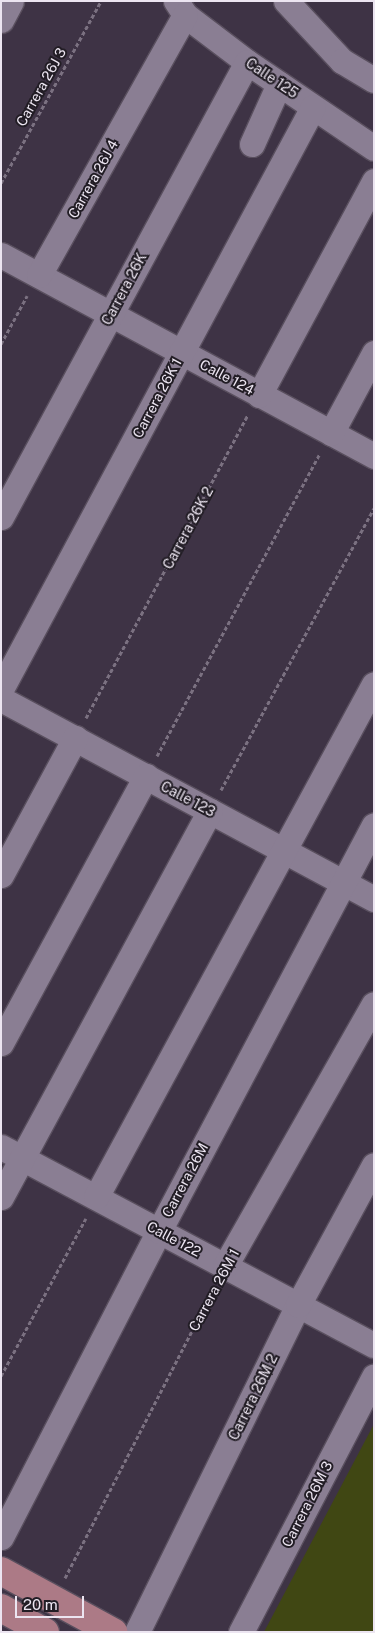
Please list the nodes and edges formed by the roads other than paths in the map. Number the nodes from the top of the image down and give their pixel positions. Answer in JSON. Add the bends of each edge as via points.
{"nodes":[{"id":1,"x":11,"y":1,"type":"edge"},
{"id":2,"x":286,"y":1,"type":"edge"},
{"id":3,"x":181,"y":8,"type":"edge"},
{"id":4,"x":1,"y":20,"type":"edge"},
{"id":5,"x":247,"y":62,"type":"junction"},
{"id":6,"x":374,"y":80,"type":"edge"},
{"id":7,"x":279,"y":84,"type":"junction"},
{"id":8,"x":313,"y":107,"type":"junction"},
{"id":9,"x":252,"y":144,"type":"dead end"},
{"id":10,"x":374,"y":148,"type":"edge"},
{"id":11,"x":374,"y":181,"type":"edge"},
{"id":12,"x":1,"y":255,"type":"edge"},
{"id":13,"x":38,"y":275,"type":"junction"},
{"id":14,"x":110,"y":314,"type":"junction"},
{"id":15,"x":181,"y":352,"type":"junction"},
{"id":16,"x":374,"y":353,"type":"edge"},
{"id":17,"x":259,"y":394,"type":"junction"},
{"id":18,"x":331,"y":433,"type":"junction"},
{"id":19,"x":374,"y":456,"type":"edge"},
{"id":20,"x":1,"y":516,"type":"edge"},
{"id":21,"x":374,"y":684,"type":"edge"},
{"id":22,"x":1,"y":689,"type":"edge"},
{"id":23,"x":1,"y":698,"type":"edge"},
{"id":24,"x":75,"y":738,"type":"junction"},
{"id":25,"x":146,"y":776,"type":"junction"},
{"id":26,"x":210,"y":811,"type":"junction"},
{"id":27,"x":374,"y":825,"type":"edge"},
{"id":28,"x":284,"y":851,"type":"junction"},
{"id":29,"x":1,"y":874,"type":"edge"},
{"id":30,"x":343,"y":882,"type":"junction"},
{"id":31,"x":374,"y":899,"type":"edge"},
{"id":32,"x":374,"y":1004,"type":"edge"},
{"id":33,"x":1,"y":1043,"type":"edge"},
{"id":34,"x":12,"y":1152,"type":"edge"},
{"id":35,"x":374,"y":1165,"type":"edge"},
{"id":36,"x":1,"y":1196,"type":"edge"},
{"id":37,"x":96,"y":1198,"type":"junction"},
{"id":38,"x":158,"y":1231,"type":"junction"},
{"id":39,"x":225,"y":1266,"type":"junction"},
{"id":40,"x":298,"y":1305,"type":"junction"},
{"id":41,"x":374,"y":1345,"type":"edge"},
{"id":42,"x":374,"y":1376,"type":"edge"},
{"id":43,"x":1,"y":1537,"type":"edge"},
{"id":44,"x":1,"y":1571,"type":"edge"},
{"id":45,"x":1,"y":1608,"type":"edge"},
{"id":46,"x":45,"y":1632,"type":"edge"},
{"id":47,"x":113,"y":1632,"type":"edge"},
{"id":48,"x":137,"y":1632,"type":"edge"},
{"id":49,"x":241,"y":1632,"type":"edge"}],
"edges":[{"from":1,"to":4,"type":"street"},
{"from":2,"to":6,"type":"street","via":[[342,61]]},
{"from":3,"to":5,"type":"street","name":"Calle 125"},
{"from":3,"to":13,"type":"street","name":"Carrera 26J 4"},
{"from":5,"to":7,"type":"street","name":"Calle 125"},
{"from":5,"to":14,"type":"street","name":"Carrera 26K"},
{"from":7,"to":8,"type":"street","name":"Calle 125"},
{"from":7,"to":9,"type":"street"},
{"from":8,"to":10,"type":"street","name":"Calle 125"},
{"from":8,"to":15,"type":"street","name":"Carrera 26K 1"},
{"from":11,"to":17,"type":"street"},
{"from":12,"to":13,"type":"street","name":"Calle 124"},
{"from":13,"to":14,"type":"street","name":"Calle 124"},
{"from":14,"to":15,"type":"street","name":"Calle 124"},
{"from":14,"to":20,"type":"street","name":"Carrera 26K"},
{"from":15,"to":17,"type":"street","name":"Calle 124"},
{"from":15,"to":22,"type":"street","name":"Carrera 26K 1"},
{"from":16,"to":18,"type":"street"},
{"from":17,"to":18,"type":"street","name":"Calle 124"},
{"from":18,"to":19,"type":"street","name":"Calle 124"},
{"from":21,"to":28,"type":"street"},
{"from":23,"to":24,"type":"street","name":"Calle 123"},
{"from":24,"to":25,"type":"street","name":"Calle 123"},
{"from":24,"to":29,"type":"street"},
{"from":25,"to":26,"type":"street","name":"Calle 123"},
{"from":25,"to":33,"type":"street"},
{"from":26,"to":28,"type":"street","name":"Calle 123"},
{"from":26,"to":34,"type":"street"},
{"from":27,"to":30,"type":"street","name":"Carrera 26M"},
{"from":28,"to":30,"type":"street","name":"Calle 123"},
{"from":28,"to":37,"type":"street"},
{"from":30,"to":31,"type":"street","name":"Calle 123"},
{"from":30,"to":38,"type":"street","name":"Carrera 26M"},
{"from":32,"to":39,"type":"street","name":"Carrera 26M 1"},
{"from":34,"to":36,"type":"street"},
{"from":34,"to":37,"type":"street","name":"Calle 122"},
{"from":35,"to":40,"type":"street","name":"Carrera 26M 2"},
{"from":37,"to":38,"type":"street","name":"Calle 122"},
{"from":38,"to":39,"type":"street","name":"Calle 122"},
{"from":38,"to":43,"type":"street","name":"Carrera 26M"},
{"from":39,"to":40,"type":"street","name":"Calle 122"},
{"from":40,"to":41,"type":"street","name":"Calle 122"},
{"from":40,"to":48,"type":"street","name":"Carrera 26M 2"},
{"from":42,"to":49,"type":"street","name":"Carrera 26M 3"},
{"from":44,"to":47,"type":"main road"},
{"from":45,"to":46,"type":"main road"}]}
